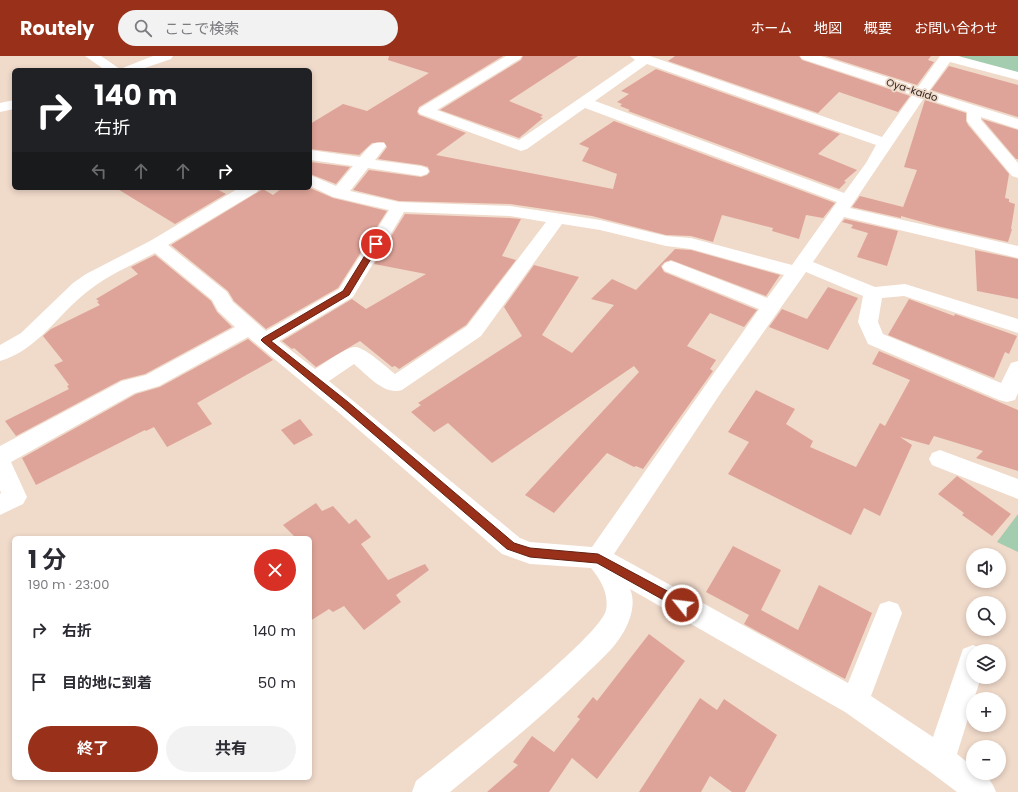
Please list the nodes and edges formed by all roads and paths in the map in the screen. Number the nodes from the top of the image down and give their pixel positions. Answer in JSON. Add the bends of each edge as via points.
{"nodes":[{"id":1,"x":92,"y":56,"type":"edge"},
{"id":2,"x":166,"y":56,"type":"edge"},
{"id":3,"x":515,"y":56,"type":"edge"},
{"id":4,"x":641,"y":57,"type":"edge"},
{"id":5,"x":814,"y":57,"type":"edge"},
{"id":6,"x":946,"y":57,"type":"edge"},
{"id":7,"x":146,"y":67,"type":"edge"},
{"id":8,"x":111,"y":68,"type":"edge"},
{"id":9,"x":1018,"y":76,"type":"edge"},
{"id":10,"x":920,"y":93,"type":"junction"},
{"id":11,"x":584,"y":102,"type":"junction"},
{"id":12,"x":12,"y":105,"type":"edge"},
{"id":13,"x":0,"y":108,"type":"edge"},
{"id":14,"x":974,"y":110,"type":"junction"},
{"id":15,"x":1018,"y":124,"type":"edge"},
{"id":16,"x":885,"y":143,"type":"junction"},
{"id":17,"x":378,"y":146,"type":"dead end"},
{"id":18,"x":312,"y":155,"type":"edge"},
{"id":19,"x":1013,"y":162,"type":"edge"},
{"id":20,"x":364,"y":163,"type":"junction"},
{"id":21,"x":421,"y":171,"type":"dead end"},
{"id":22,"x":1018,"y":173,"type":"edge"},
{"id":23,"x":312,"y":181,"type":"edge"},
{"id":24,"x":248,"y":190,"type":"edge"},
{"id":25,"x":339,"y":193,"type":"junction"},
{"id":26,"x":842,"y":206,"type":"junction"},
{"id":27,"x":398,"y":207,"type":"junction"},
{"id":28,"x":557,"y":218,"type":"junction"},
{"id":29,"x":156,"y":245,"type":"junction"},
{"id":30,"x":1016,"y":248,"type":"edge"},
{"id":31,"x":671,"y":266,"type":"dead end"},
{"id":32,"x":800,"y":268,"type":"junction"},
{"id":33,"x":873,"y":294,"type":"junction"},
{"id":34,"x":772,"y":307,"type":"junction"},
{"id":35,"x":1018,"y":326,"type":"edge"},
{"id":36,"x":257,"y":334,"type":"junction"},
{"id":37,"x":0,"y":354,"type":"edge"},
{"id":38,"x":1018,"y":368,"type":"edge"},
{"id":39,"x":314,"y":380,"type":"junction"},
{"id":40,"x":0,"y":457,"type":"edge"},
{"id":41,"x":940,"y":459,"type":"dead end"},
{"id":42,"x":0,"y":463,"type":"edge"},
{"id":43,"x":1018,"y":489,"type":"edge"},
{"id":44,"x":0,"y":505,"type":"edge"},
{"id":45,"x":598,"y":558,"type":"junction"},
{"id":46,"x":889,"y":613,"type":"dead end"},
{"id":47,"x":966,"y":680,"type":"edge"},
{"id":48,"x":856,"y":702,"type":"junction"},
{"id":49,"x":940,"y":760,"type":"junction"},
{"id":50,"x":427,"y":792,"type":"edge"},
{"id":51,"x":981,"y":792,"type":"edge"}],
"edges":[{"from":1,"to":8,"type":"street"},
{"from":2,"to":7,"type":"street"},
{"from":3,"to":11,"type":"street","via":[[425,112],[521,146]]},
{"from":4,"to":11,"type":"street"},
{"from":4,"to":16,"type":"street"},
{"from":5,"to":10,"type":"street","name":"Oya-kaido"},
{"from":6,"to":9,"type":"street"},
{"from":6,"to":10,"type":"street"},
{"from":10,"to":14,"type":"street","name":"Oya-kaido"},
{"from":10,"to":16,"type":"street"},
{"from":11,"to":26,"type":"street"},
{"from":12,"to":13,"type":"street"},
{"from":14,"to":15,"type":"street","name":"Oya-kaido"},
{"from":14,"to":19,"type":"street","via":[[974,121]]},
{"from":16,"to":26,"type":"street"},
{"from":17,"to":20,"type":"street"},
{"from":18,"to":20,"type":"street"},
{"from":19,"to":22,"type":"street"},
{"from":20,"to":21,"type":"street"},
{"from":20,"to":25,"type":"street"},
{"from":23,"to":25,"type":"street"},
{"from":24,"to":29,"type":"street"},
{"from":25,"to":27,"type":"street"},
{"from":26,"to":30,"type":"street"},
{"from":26,"to":32,"type":"street"},
{"from":27,"to":28,"type":"street","via":[[510,211]]},
{"from":27,"to":36,"type":"street","via":[[346,293]]},
{"from":28,"to":32,"type":"street"},
{"from":28,"to":39,"type":"street","via":[[474,331],[402,380],[395,384],[356,354]]},
{"from":29,"to":36,"type":"street","via":[[220,296],[225,306]]},
{"from":29,"to":37,"type":"street","via":[[80,287],[28,338]]},
{"from":31,"to":34,"type":"street"},
{"from":32,"to":33,"type":"street"},
{"from":32,"to":34,"type":"street"},
{"from":33,"to":35,"type":"street","via":[[905,290]]},
{"from":33,"to":38,"type":"street","via":[[868,322],[875,339],[1007,394]]},
{"from":34,"to":45,"type":"street"},
{"from":36,"to":39,"type":"street"},
{"from":36,"to":40,"type":"street","via":[[152,382],[130,387]]},
{"from":39,"to":45,"type":"street","via":[[511,546],[530,552]]},
{"from":41,"to":43,"type":"street"},
{"from":42,"to":44,"type":"street","via":[[15,497]]},
{"from":45,"to":48,"type":"street"},
{"from":45,"to":50,"type":"street","via":[[608,570],[619,594],[619,610],[614,624],[600,642],[554,686]]},
{"from":46,"to":48,"type":"street"},
{"from":47,"to":49,"type":"street"},
{"from":48,"to":49,"type":"street"},
{"from":49,"to":51,"type":"street"}]}
